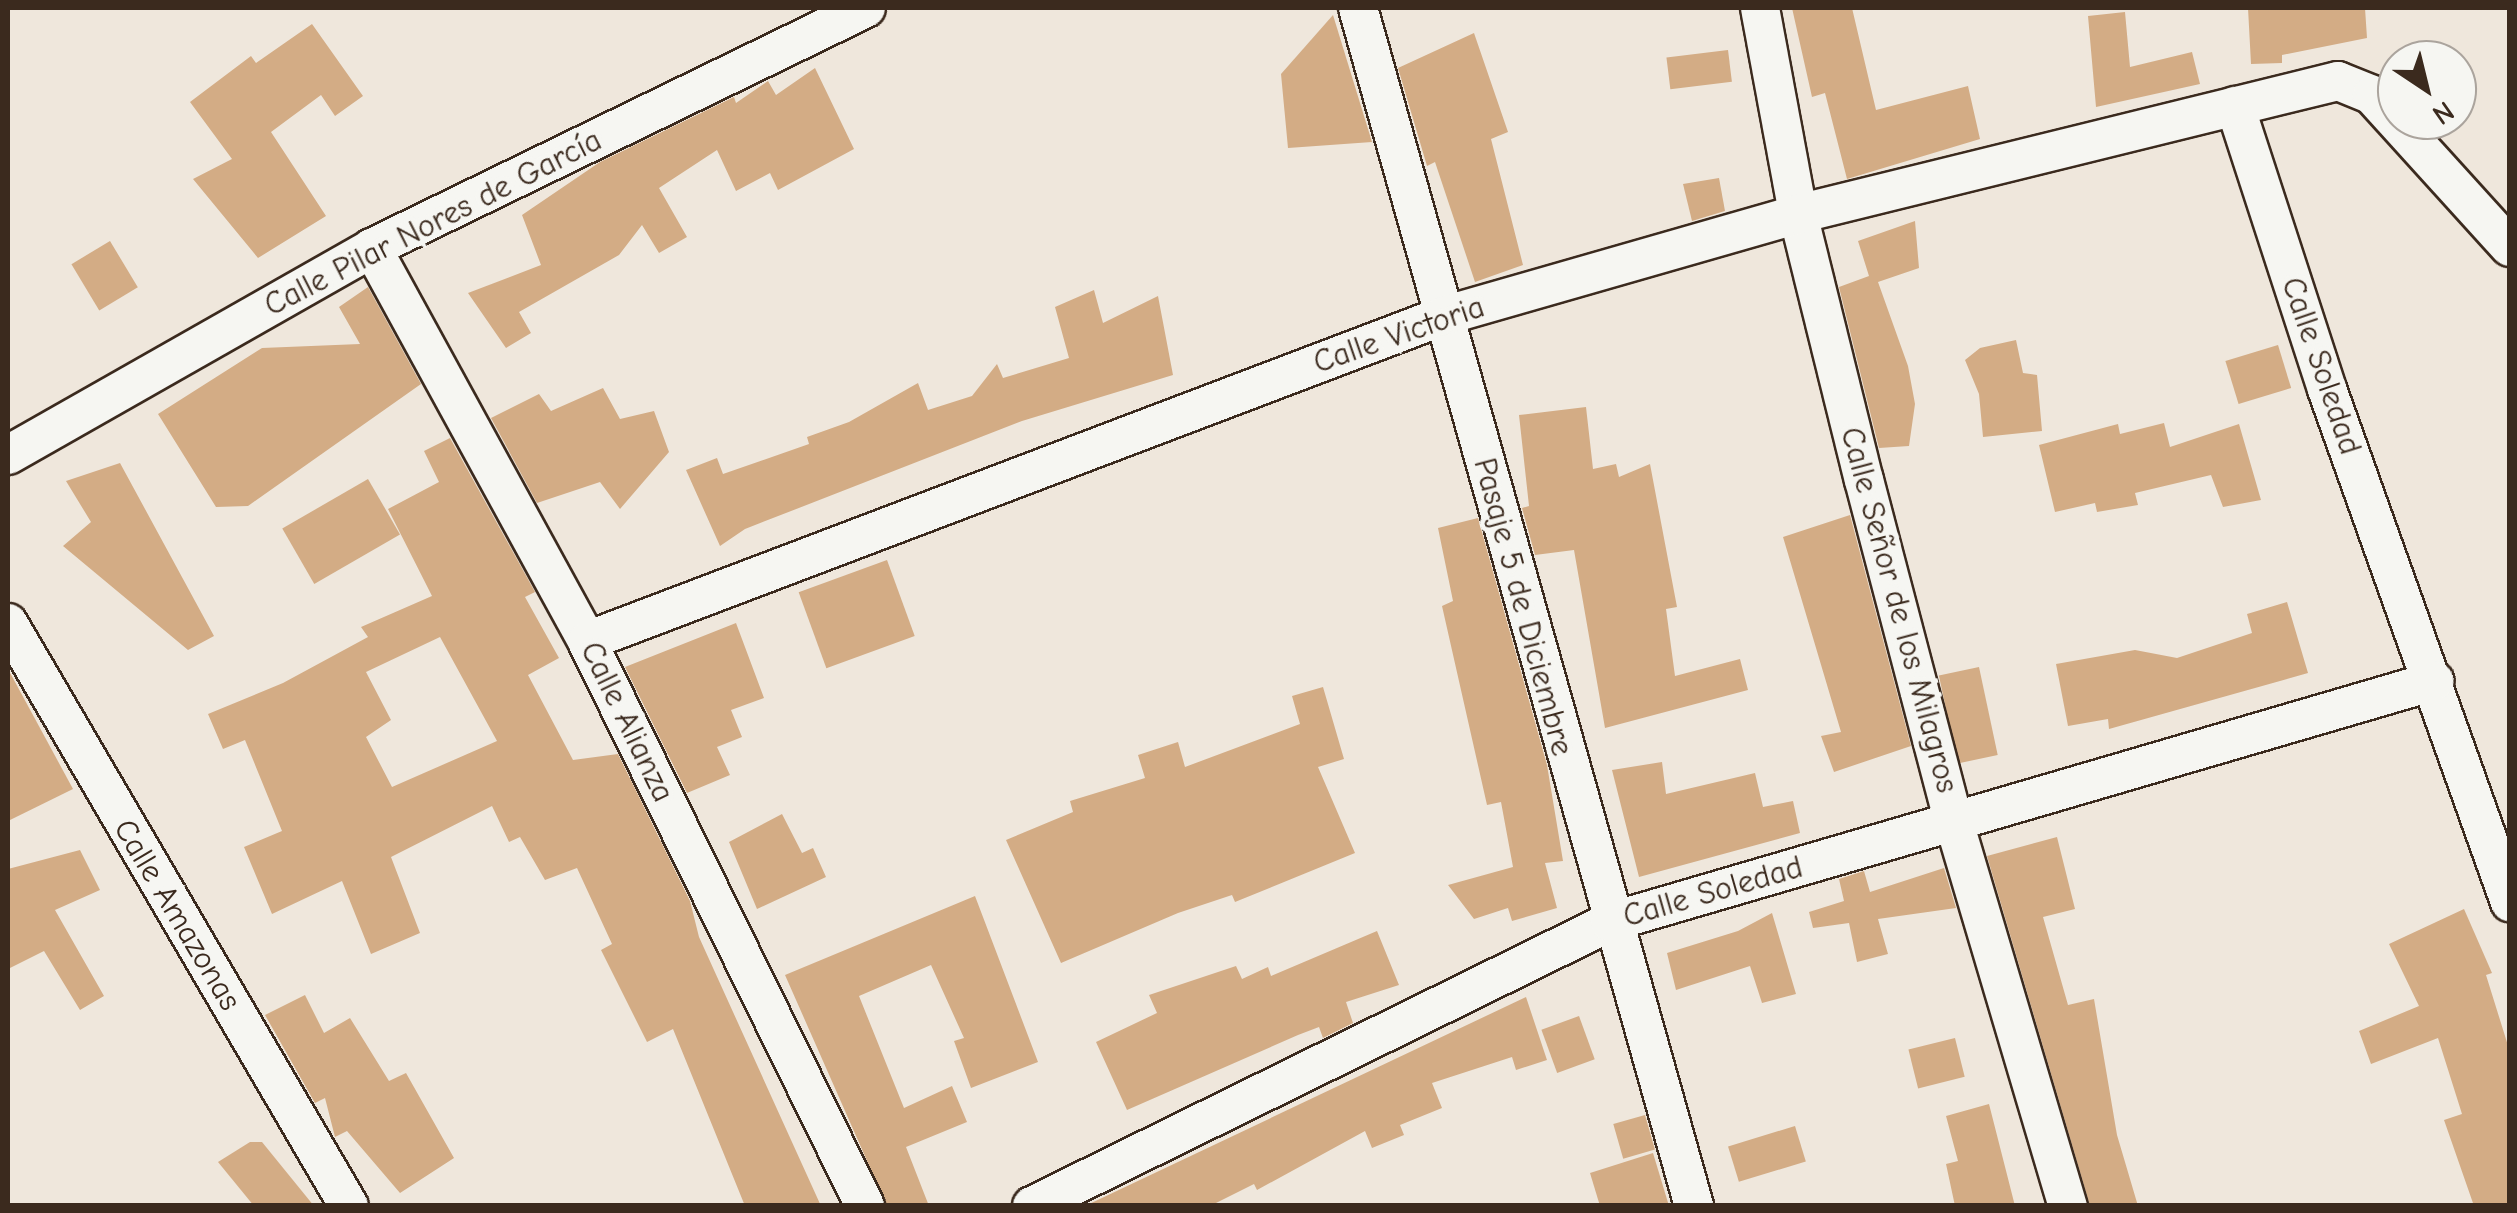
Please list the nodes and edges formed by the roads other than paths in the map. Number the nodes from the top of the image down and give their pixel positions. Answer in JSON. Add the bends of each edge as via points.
{"nodes":[{"id":1,"x":866,"y":8,"type":"edge"},
{"id":2,"x":1358,"y":8,"type":"edge"},
{"id":3,"x":1760,"y":8,"type":"edge"},
{"id":4,"x":2235,"y":106,"type":"junction"},
{"id":5,"x":1798,"y":214,"type":"junction"},
{"id":6,"x":2510,"y":247,"type":"edge"},
{"id":7,"x":372,"y":248,"type":"junction"},
{"id":8,"x":1443,"y":316,"type":"junction"},
{"id":9,"x":8,"y":455,"type":"edge"},
{"id":10,"x":8,"y":623,"type":"edge"},
{"id":11,"x":587,"y":641,"type":"junction"},
{"id":12,"x":2434,"y":681,"type":"junction"},
{"id":13,"x":1954,"y":822,"type":"junction"},
{"id":14,"x":2510,"y":902,"type":"edge"},
{"id":15,"x":1610,"y":922,"type":"junction"},
{"id":16,"x":349,"y":1206,"type":"edge"},
{"id":17,"x":864,"y":1206,"type":"edge"},
{"id":18,"x":1032,"y":1206,"type":"edge"},
{"id":19,"x":1694,"y":1206,"type":"edge"},
{"id":20,"x":2068,"y":1206,"type":"edge"}],
"edges":[{"from":1,"to":7,"type":"street","name":"Calle Pilar Nores de García"},
{"from":2,"to":8,"type":"street","name":"Pasaje 5 de Diciembre"},
{"from":3,"to":5,"type":"street","name":"Calle Señor de los Milagros"},
{"from":4,"to":5,"type":"street","name":"Calle Victoria"},
{"from":4,"to":6,"type":"street","name":"Calle Victoria","via":[[2338,80],[2355,83]]},
{"from":4,"to":12,"type":"street","name":"Calle Soledad","via":[[2327,389]]},
{"from":5,"to":8,"type":"street","name":"Calle Victoria"},
{"from":5,"to":13,"type":"street","name":"Calle Señor de los Milagros"},
{"from":7,"to":9,"type":"street","name":"Calle Pilar Nores de García"},
{"from":7,"to":11,"type":"street","name":"Calle Alianza"},
{"from":8,"to":11,"type":"street","name":"Calle Victoria"},
{"from":8,"to":15,"type":"street","name":"Pasaje 5 de Diciembre"},
{"from":10,"to":16,"type":"street","name":"Calle Amazonas"},
{"from":11,"to":17,"type":"street","name":"Calle Alianza"},
{"from":12,"to":13,"type":"street","name":"Calle Soledad"},
{"from":12,"to":14,"type":"street","name":"Calle Soledad"},
{"from":13,"to":15,"type":"street","name":"Calle Soledad"},
{"from":13,"to":20,"type":"street","name":"Calle Señor de los Milagros"},
{"from":15,"to":18,"type":"street","name":"Calle Soledad"},
{"from":15,"to":19,"type":"street","name":"Pasaje 5 de Diciembre"}]}
